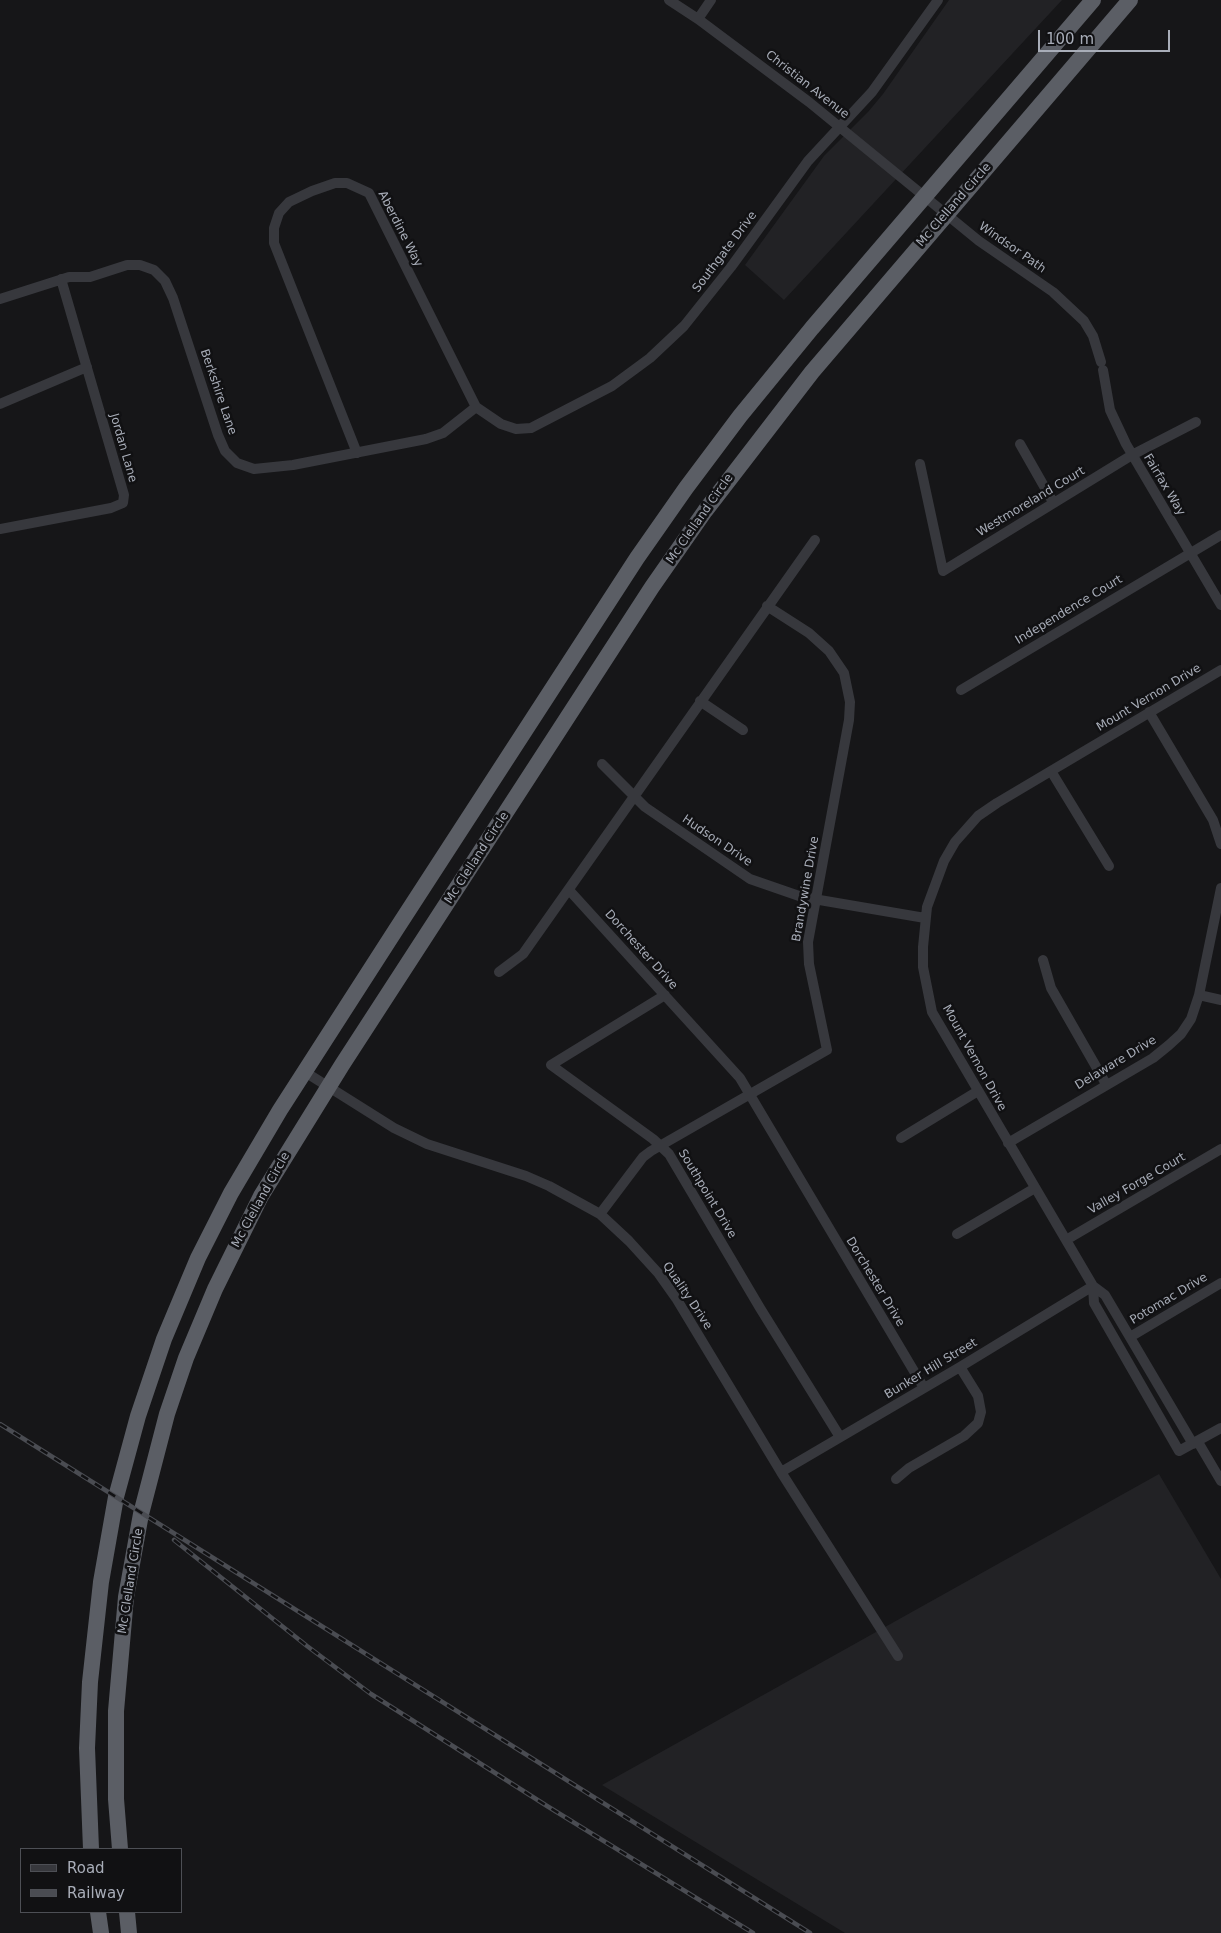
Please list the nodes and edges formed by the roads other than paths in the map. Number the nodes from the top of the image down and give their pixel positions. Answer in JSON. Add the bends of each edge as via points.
{"nodes":[{"id":1,"x":669,"y":0,"type":"edge"},
{"id":2,"x":710,"y":0,"type":"edge"},
{"id":3,"x":938,"y":0,"type":"edge"},
{"id":4,"x":1094,"y":0,"type":"edge"},
{"id":5,"x":1130,"y":0,"type":"edge"},
{"id":6,"x":698,"y":19,"type":"junction"},
{"id":7,"x":840,"y":126,"type":"junction"},
{"id":8,"x":924,"y":197,"type":"junction"},
{"id":9,"x":946,"y":215,"type":"junction"},
{"id":10,"x":61,"y":279,"type":"junction"},
{"id":11,"x":0,"y":299,"type":"edge"},
{"id":12,"x":1084,"y":321,"type":"joint"},
{"id":13,"x":87,"y":368,"type":"junction"},
{"id":14,"x":0,"y":404,"type":"edge"},
{"id":15,"x":476,"y":407,"type":"junction"},
{"id":16,"x":1196,"y":422,"type":"dead end"},
{"id":17,"x":1020,"y":444,"type":"dead end"},
{"id":18,"x":357,"y":452,"type":"junction"},
{"id":19,"x":1132,"y":455,"type":"junction"},
{"id":20,"x":920,"y":464,"type":"dead end"},
{"id":21,"x":1053,"y":502,"type":"junction"},
{"id":22,"x":0,"y":529,"type":"edge"},
{"id":23,"x":1221,"y":535,"type":"edge"},
{"id":24,"x":815,"y":540,"type":"dead end"},
{"id":25,"x":1190,"y":552,"type":"junction"},
{"id":26,"x":1221,"y":605,"type":"edge"},
{"id":27,"x":767,"y":606,"type":"junction"},
{"id":28,"x":1221,"y":670,"type":"edge"},
{"id":29,"x":961,"y":690,"type":"dead end"},
{"id":30,"x":700,"y":701,"type":"junction"},
{"id":31,"x":1149,"y":712,"type":"junction"},
{"id":32,"x":743,"y":730,"type":"dead end"},
{"id":33,"x":602,"y":764,"type":"dead end"},
{"id":34,"x":1051,"y":771,"type":"junction"},
{"id":35,"x":634,"y":795,"type":"junction"},
{"id":36,"x":1221,"y":844,"type":"edge"},
{"id":37,"x":1109,"y":866,"type":"dead end"},
{"id":38,"x":1221,"y":888,"type":"edge"},
{"id":39,"x":569,"y":890,"type":"junction"},
{"id":40,"x":816,"y":900,"type":"junction"},
{"id":41,"x":925,"y":918,"type":"junction"},
{"id":42,"x":1043,"y":960,"type":"dead end"},
{"id":43,"x":500,"y":972,"type":"dead end"},
{"id":44,"x":665,"y":995,"type":"junction"},
{"id":45,"x":1199,"y":995,"type":"junction"},
{"id":46,"x":1221,"y":1000,"type":"edge"},
{"id":47,"x":305,"y":1072,"type":"junction"},
{"id":48,"x":1106,"y":1084,"type":"junction"},
{"id":49,"x":328,"y":1088,"type":"junction"},
{"id":50,"x":978,"y":1091,"type":"junction"},
{"id":51,"x":749,"y":1093,"type":"junction"},
{"id":52,"x":901,"y":1138,"type":"dead end"},
{"id":53,"x":1008,"y":1143,"type":"junction"},
{"id":54,"x":660,"y":1145,"type":"junction"},
{"id":55,"x":1221,"y":1149,"type":"edge"},
{"id":56,"x":1035,"y":1188,"type":"junction"},
{"id":57,"x":600,"y":1214,"type":"junction"},
{"id":58,"x":957,"y":1234,"type":"dead end"},
{"id":59,"x":1066,"y":1240,"type":"junction"},
{"id":60,"x":1221,"y":1283,"type":"edge"},
{"id":61,"x":1093,"y":1286,"type":"junction"},
{"id":62,"x":1130,"y":1336,"type":"junction"},
{"id":63,"x":960,"y":1366,"type":"junction"},
{"id":64,"x":924,"y":1388,"type":"junction"},
{"id":65,"x":1221,"y":1428,"type":"edge"},
{"id":66,"x":840,"y":1437,"type":"junction"},
{"id":67,"x":1196,"y":1443,"type":"junction"},
{"id":68,"x":781,"y":1472,"type":"junction"},
{"id":69,"x":896,"y":1479,"type":"dead end"},
{"id":70,"x":1221,"y":1481,"type":"edge"},
{"id":71,"x":898,"y":1656,"type":"dead end"},
{"id":72,"x":91,"y":1848,"type":"edge"},
{"id":73,"x":120,"y":1848,"type":"edge"},
{"id":74,"x":98,"y":1913,"type":"edge"},
{"id":75,"x":126,"y":1913,"type":"edge"},
{"id":76,"x":101,"y":1933,"type":"edge"},
{"id":77,"x":129,"y":1933,"type":"edge"}],
"edges":[{"from":1,"to":6,"type":"street","name":"Christian Avenue"},
{"from":2,"to":6,"type":"street"},
{"from":3,"to":7,"type":"street","name":"Southgate Drive","via":[[872,92]]},
{"from":4,"to":8,"type":"highway"},
{"from":5,"to":9,"type":"highway","name":"Mc Clelland Circle"},
{"from":6,"to":7,"type":"street","name":"Christian Avenue"},
{"from":7,"to":8,"type":"street","name":"Christian Avenue"},
{"from":7,"to":15,"type":"street","name":"Southgate Drive","via":[[808,161],[684,326],[650,358],[612,386],[531,428],[516,430]]},
{"from":8,"to":9,"type":"street","name":"Windsor Path"},
{"from":8,"to":47,"type":"highway","via":[[763,388],[665,517]]},
{"from":9,"to":12,"type":"street","name":"Windsor Path","via":[[1053,292]]},
{"from":9,"to":49,"type":"highway","name":"Mc Clelland Circle","via":[[812,372],[704,511]]},
{"from":10,"to":11,"type":"street","name":"Berkshire Lane"},
{"from":10,"to":13,"type":"street","name":"Jordan Lane"},
{"from":10,"to":18,"type":"street","name":"Berkshire Lane","via":[[90,277],[134,264],[147,267],[165,281],[218,435],[225,451],[237,463],[254,470],[273,469]]},
{"from":12,"to":19,"type":"street","name":"Fairfax Way","via":[[1093,336],[1102,366],[1110,410]]},
{"from":13,"to":14,"type":"street"},
{"from":13,"to":22,"type":"street","name":"Jordan Lane","via":[[124,495],[123,502],[111,508]]},
{"from":15,"to":18,"type":"street","name":"Berkshire Lane","via":[[435,436]]},
{"from":15,"to":18,"type":"street","name":"Aberdine Way","via":[[369,193],[347,183],[312,191],[289,202],[279,213],[274,243]]},
{"from":16,"to":19,"type":"street","name":"Westmoreland Court"},
{"from":17,"to":21,"type":"street"},
{"from":19,"to":21,"type":"street","name":"Westmoreland Court"},
{"from":19,"to":25,"type":"street","name":"Fairfax Way"},
{"from":20,"to":21,"type":"street","name":"Westmoreland Court","via":[[943,571]]},
{"from":23,"to":25,"type":"street","name":"Independence Court"},
{"from":24,"to":27,"type":"street"},
{"from":25,"to":26,"type":"street","name":"Fairfax Way"},
{"from":25,"to":29,"type":"street","name":"Independence Court"},
{"from":27,"to":30,"type":"street"},
{"from":27,"to":40,"type":"street","name":"Brandywine Drive","via":[[809,633],[829,651],[844,673],[850,702]]},
{"from":28,"to":31,"type":"street","name":"Mount Vernon Drive"},
{"from":30,"to":32,"type":"street"},
{"from":30,"to":35,"type":"street"},
{"from":31,"to":34,"type":"street","name":"Mount Vernon Drive"},
{"from":31,"to":36,"type":"street","via":[[1213,820]]},
{"from":33,"to":35,"type":"street","name":"Hudson Drive"},
{"from":34,"to":37,"type":"street"},
{"from":34,"to":41,"type":"street","name":"Mount Vernon Drive","via":[[978,816],[955,842],[933,887]]},
{"from":35,"to":39,"type":"street"},
{"from":35,"to":40,"type":"street","name":"Hudson Drive","via":[[645,807],[750,879]]},
{"from":38,"to":45,"type":"street","name":"Delaware Drive"},
{"from":39,"to":43,"type":"street","via":[[523,954]]},
{"from":39,"to":44,"type":"street","name":"Dorchester Drive"},
{"from":40,"to":41,"type":"street","name":"Hudson Drive"},
{"from":40,"to":51,"type":"street","name":"Brandywine Drive","via":[[808,942],[809,964],[827,1050]]},
{"from":41,"to":50,"type":"street","name":"Mount Vernon Drive","via":[[923,967],[932,1012]]},
{"from":42,"to":48,"type":"street","via":[[1051,988]]},
{"from":44,"to":51,"type":"street","name":"Dorchester Drive","via":[[740,1078]]},
{"from":44,"to":54,"type":"street","name":"Southpoint Drive","via":[[551,1065]]},
{"from":45,"to":46,"type":"street"},
{"from":45,"to":48,"type":"street","name":"Delaware Drive","via":[[1191,1019],[1170,1046]]},
{"from":47,"to":49,"type":"street","name":"Quality Drive"},
{"from":47,"to":72,"type":"highway","via":[[255,1151],[198,1258],[161,1348],[126,1455],[107,1541],[95,1620],[88,1705]]},
{"from":48,"to":53,"type":"street","name":"Delaware Drive"},
{"from":49,"to":57,"type":"street","name":"Quality Drive","via":[[427,1144],[526,1176]]},
{"from":49,"to":73,"type":"highway","name":"Mc Clelland Circle","via":[[261,1196],[215,1288],[186,1358],[151,1471],[133,1558],[122,1637],[116,1711],[116,1799]]},
{"from":50,"to":52,"type":"street"},
{"from":50,"to":53,"type":"street","name":"Mount Vernon Drive"},
{"from":51,"to":54,"type":"street","name":"Brandywine Drive"},
{"from":51,"to":64,"type":"street","name":"Dorchester Drive"},
{"from":53,"to":56,"type":"street","name":"Mount Vernon Drive"},
{"from":54,"to":57,"type":"street","name":"Brandywine Drive","via":[[643,1157]]},
{"from":54,"to":66,"type":"street","name":"Southpoint Drive","via":[[669,1154]]},
{"from":55,"to":59,"type":"street","name":"Valley Forge Court"},
{"from":56,"to":58,"type":"street"},
{"from":56,"to":59,"type":"street","name":"Mount Vernon Drive"},
{"from":57,"to":68,"type":"street","name":"Quality Drive","via":[[665,1282]]},
{"from":59,"to":61,"type":"street","name":"Mount Vernon Drive"},
{"from":60,"to":62,"type":"street","name":"Potomac Drive"},
{"from":61,"to":62,"type":"street","name":"Mount Vernon Drive","via":[[1106,1296]]},
{"from":61,"to":63,"type":"street","name":"Bunker Hill Street"},
{"from":61,"to":67,"type":"street","name":"Mount Vernon Drive","via":[[1094,1303],[1179,1451]]},
{"from":62,"to":67,"type":"street","name":"Mount Vernon Drive"},
{"from":63,"to":64,"type":"street","name":"Bunker Hill Street"},
{"from":63,"to":69,"type":"street","via":[[978,1396],[982,1412],[978,1423],[964,1436]]},
{"from":64,"to":66,"type":"street","name":"Bunker Hill Street"},
{"from":65,"to":67,"type":"street"},
{"from":66,"to":68,"type":"street","name":"Bunker Hill Street"},
{"from":67,"to":70,"type":"street","name":"Mount Vernon Drive"},
{"from":68,"to":71,"type":"street","name":"Quality Drive"},
{"from":74,"to":76,"type":"highway"},
{"from":75,"to":77,"type":"highway"}]}
